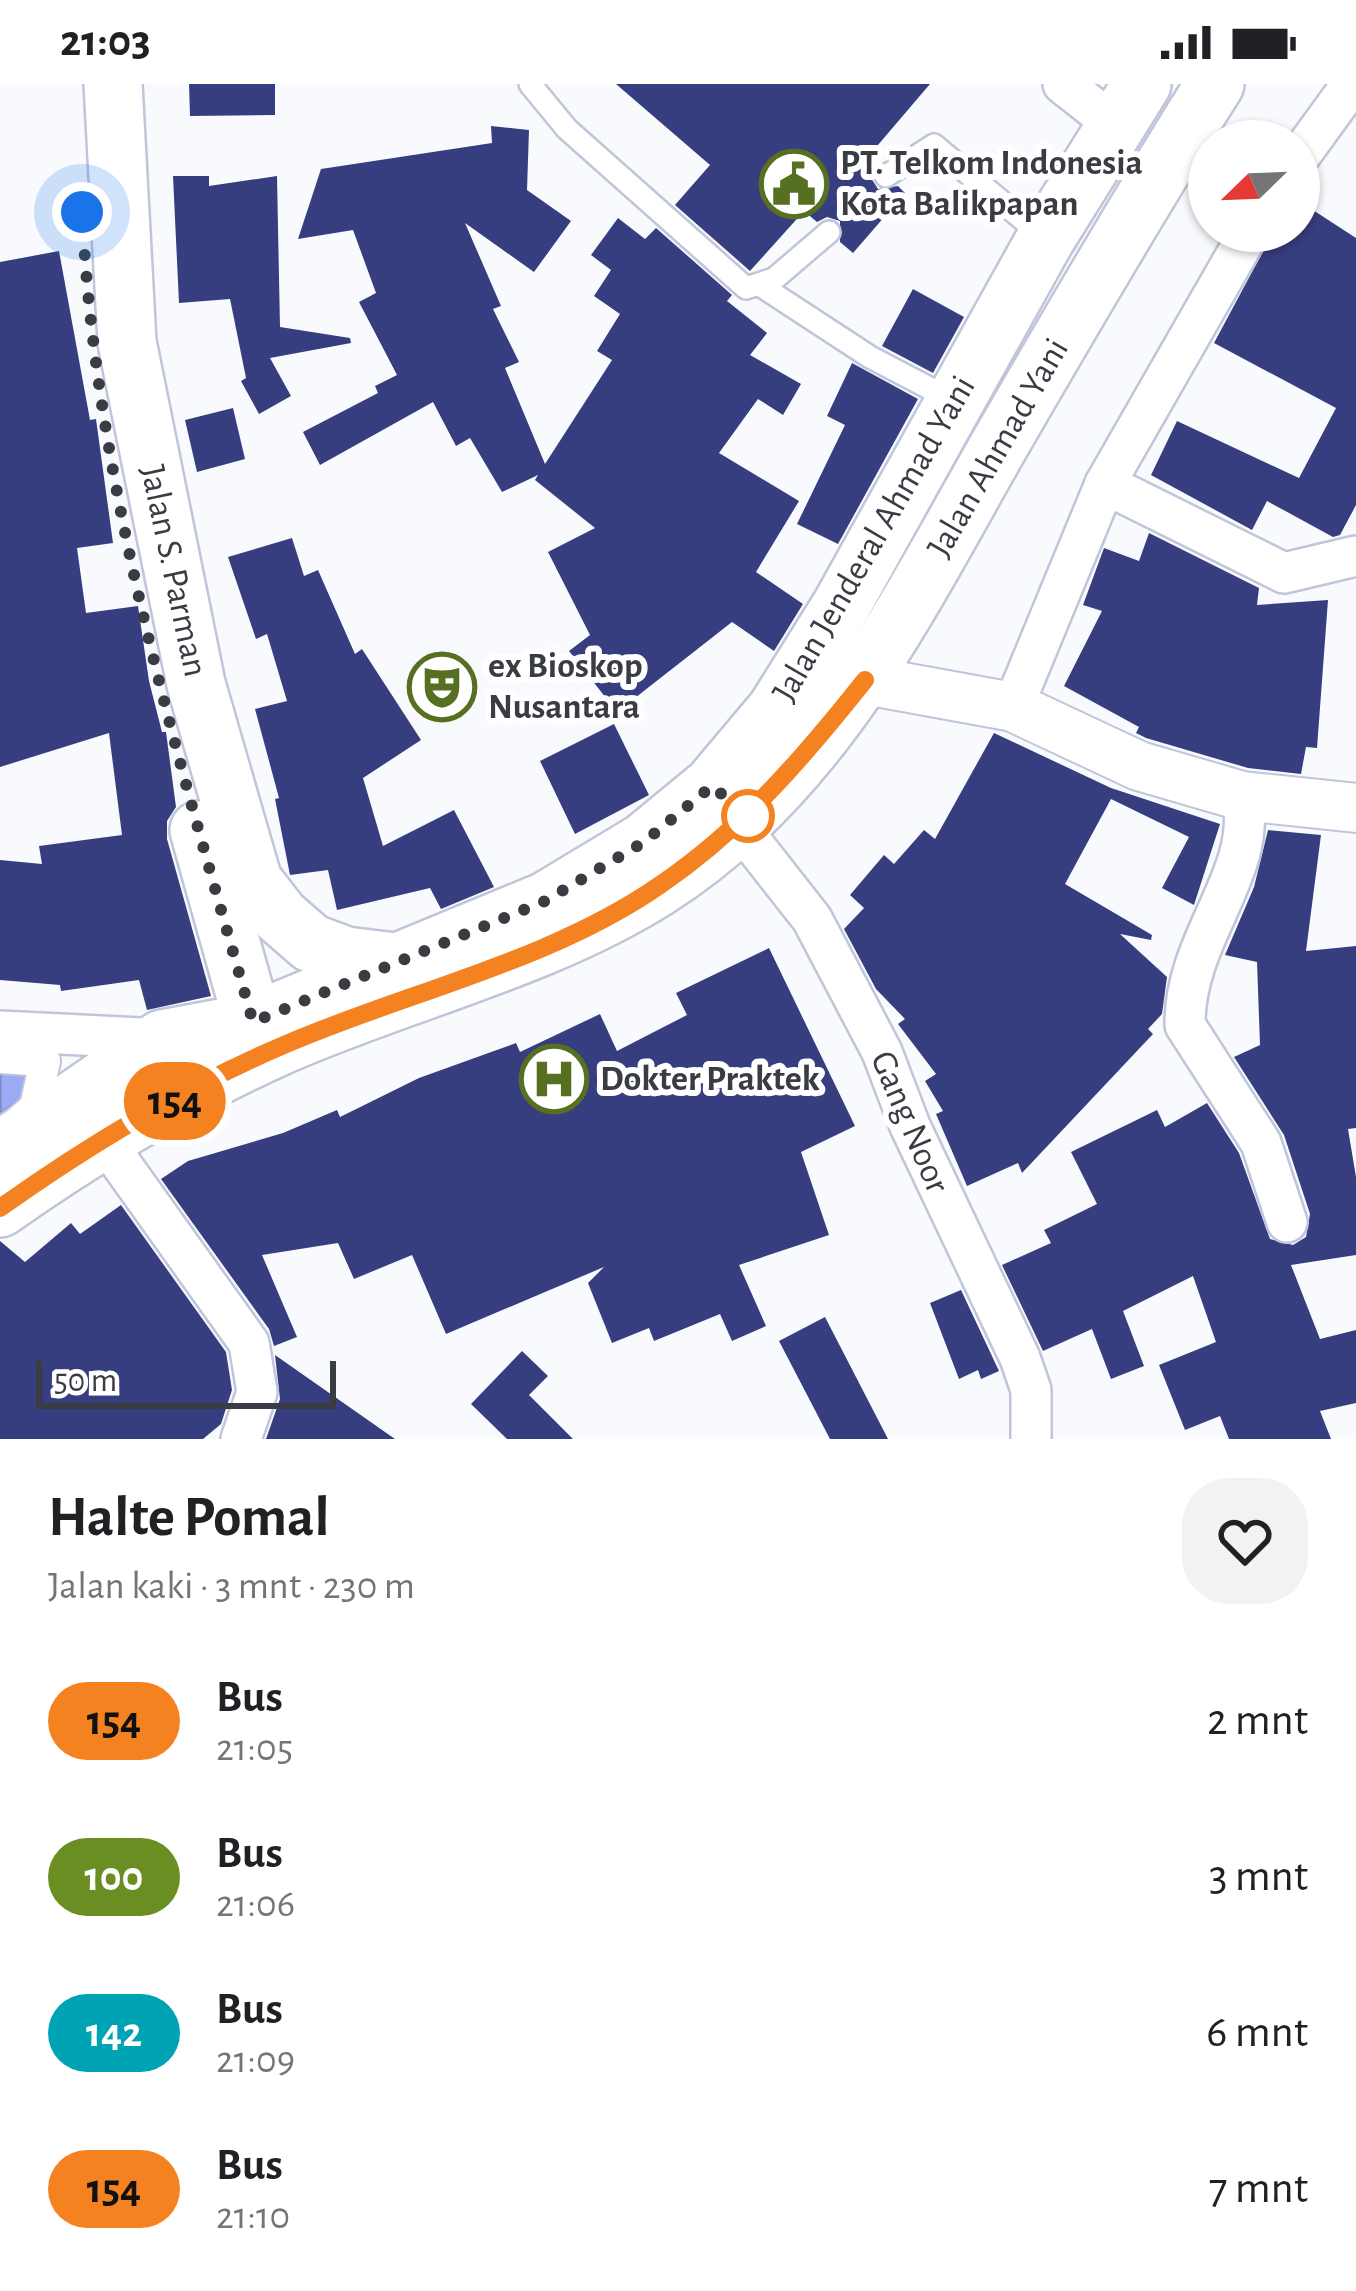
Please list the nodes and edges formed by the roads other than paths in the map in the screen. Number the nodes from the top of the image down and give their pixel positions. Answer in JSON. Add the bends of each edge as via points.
{"nodes":[{"id":1,"x":75,"y":84,"type":"edge"},
{"id":2,"x":112,"y":84,"type":"edge"},
{"id":3,"x":530,"y":84,"type":"edge"},
{"id":4,"x":1063,"y":84,"type":"edge"},
{"id":5,"x":1215,"y":84,"type":"edge"},
{"id":6,"x":1352,"y":84,"type":"edge"},
{"id":7,"x":1129,"y":105,"type":"edge"},
{"id":8,"x":1320,"y":128,"type":"edge"},
{"id":9,"x":886,"y":176,"type":"dead end"},
{"id":10,"x":829,"y":232,"type":"dead end"},
{"id":11,"x":1046,"y":238,"type":"junction"},
{"id":12,"x":1238,"y":252,"type":"edge"},
{"id":13,"x":763,"y":287,"type":"junction"},
{"id":14,"x":954,"y":401,"type":"junction"},
{"id":15,"x":1105,"y":484,"type":"junction"},
{"id":16,"x":1356,"y":556,"type":"edge"},
{"id":17,"x":865,"y":680,"type":"junction"},
{"id":18,"x":1013,"y":707,"type":"junction"},
{"id":19,"x":1242,"y":796,"type":"junction"},
{"id":20,"x":1356,"y":808,"type":"edge"},
{"id":21,"x":739,"y":826,"type":"junction"},
{"id":22,"x":395,"y":962,"type":"junction"},
{"id":23,"x":253,"y":1022,"type":"junction"},
{"id":24,"x":0,"y":1031,"type":"edge"},
{"id":25,"x":162,"y":1040,"type":"junction"},
{"id":26,"x":0,"y":1058,"type":"edge"},
{"id":27,"x":0,"y":1136,"type":"edge"},
{"id":28,"x":104,"y":1140,"type":"junction"},
{"id":29,"x":0,"y":1151,"type":"edge"},
{"id":30,"x":0,"y":1208,"type":"edge"},
{"id":31,"x":1287,"y":1222,"type":"dead end"},
{"id":32,"x":241,"y":1439,"type":"edge"},
{"id":33,"x":1031,"y":1439,"type":"edge"}],
"edges":[{"from":1,"to":23,"type":"main road","name":"Jalan S. Parman","via":[[89,340],[163,700]]},
{"from":2,"to":22,"type":"main road","name":"Jalan S. Parman","via":[[127,342],[196,684],[253,880],[311,944]]},
{"from":3,"to":13,"type":"lane","via":[[567,129],[746,288]]},
{"from":4,"to":7,"type":"street"},
{"from":5,"to":17,"type":"main road","name":"Jalan Ahmad Yani","via":[[1131,215]]},
{"from":6,"to":8,"type":"street"},
{"from":7,"to":11,"type":"main road","name":"Jalan Jenderal Ahmad Yani"},
{"from":9,"to":11,"type":"lane","via":[[934,145]]},
{"from":10,"to":13,"type":"lane"},
{"from":11,"to":14,"type":"main road","name":"Jalan Jenderal Ahmad Yani"},
{"from":12,"to":15,"type":"street"},
{"from":13,"to":14,"type":"lane"},
{"from":14,"to":22,"type":"main road","name":"Jalan Jenderal Ahmad Yani","via":[[798,676],[712,786],[644,842],[545,901]]},
{"from":15,"to":16,"type":"street","via":[[1284,573]]},
{"from":15,"to":18,"type":"street"},
{"from":17,"to":18,"type":"street"},
{"from":17,"to":21,"type":"main road","name":"Jalan Jenderal Ahmad Yani"},
{"from":18,"to":19,"type":"street","via":[[1139,766]]},
{"from":19,"to":20,"type":"street"},
{"from":19,"to":31,"type":"street","via":[[1243,853],[1202,936],[1185,1025],[1261,1143]]},
{"from":21,"to":28,"type":"main road","name":"Jalan Jenderal Ahmad Yani","via":[[657,888],[565,935],[281,1046]]},
{"from":21,"to":33,"type":"street","name":"Gang Noor","via":[[812,919],[882,1052],[1020,1358],[1031,1390]]},
{"from":22,"to":23,"type":"main road","name":"Jalan Jenderal Ahmad Yani"},
{"from":23,"to":25,"type":"main road","name":"Jalan Jenderal Ahmad Yani"},
{"from":24,"to":25,"type":"street"},
{"from":25,"to":29,"type":"main road","name":"Jalan Jenderal Ahmad Yani"},
{"from":26,"to":27,"type":"street","via":[[45,1061],[35,1107]]},
{"from":28,"to":30,"type":"main road","name":"Jalan Jenderal Ahmad Yani"},
{"from":28,"to":32,"type":"street","via":[[249,1343],[257,1392]]}]}
